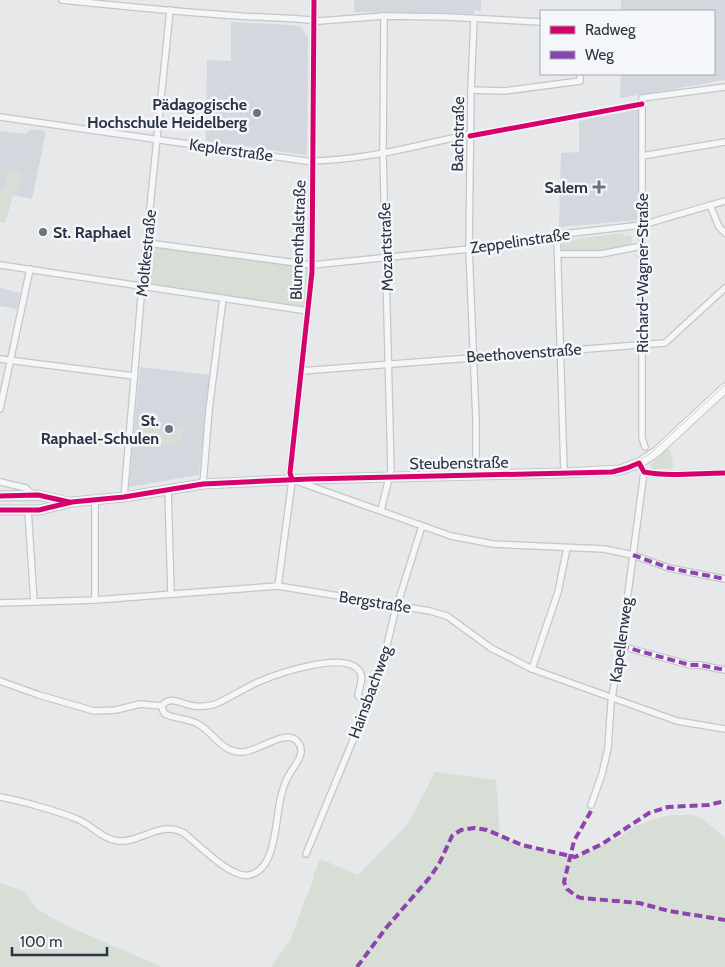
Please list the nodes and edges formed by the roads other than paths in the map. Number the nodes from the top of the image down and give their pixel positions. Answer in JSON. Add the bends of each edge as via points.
{"nodes":[{"id":1,"x":62,"y":0,"type":"edge"},
{"id":2,"x":314,"y":0,"type":"edge"},
{"id":3,"x":117,"y":2,"type":"edge"},
{"id":4,"x":170,"y":10,"type":"junction"},
{"id":5,"x":384,"y":16,"type":"junction"},
{"id":6,"x":474,"y":19,"type":"junction"},
{"id":7,"x":314,"y":20,"type":"junction"},
{"id":8,"x":540,"y":22,"type":"edge"},
{"id":9,"x":580,"y":75,"type":"edge"},
{"id":10,"x":725,"y":87,"type":"edge"},
{"id":11,"x":471,"y":90,"type":"junction"},
{"id":12,"x":0,"y":117,"type":"edge"},
{"id":13,"x":470,"y":134,"type":"junction"},
{"id":14,"x":154,"y":139,"type":"junction"},
{"id":15,"x":725,"y":142,"type":"edge"},
{"id":16,"x":384,"y":154,"type":"junction"},
{"id":17,"x":642,"y":156,"type":"junction"},
{"id":18,"x":313,"y":161,"type":"junction"},
{"id":19,"x":725,"y":201,"type":"edge"},
{"id":20,"x":710,"y":205,"type":"junction"},
{"id":21,"x":642,"y":225,"type":"junction"},
{"id":22,"x":725,"y":233,"type":"edge"},
{"id":23,"x":557,"y":235,"type":"junction"},
{"id":24,"x":148,"y":243,"type":"junction"},
{"id":25,"x":642,"y":246,"type":"junction"},
{"id":26,"x":469,"y":249,"type":"junction"},
{"id":27,"x":558,"y":254,"type":"junction"},
{"id":28,"x":387,"y":258,"type":"junction"},
{"id":29,"x":0,"y":265,"type":"edge"},
{"id":30,"x":312,"y":265,"type":"junction"},
{"id":31,"x":30,"y":269,"type":"junction"},
{"id":32,"x":142,"y":286,"type":"junction"},
{"id":33,"x":725,"y":288,"type":"edge"},
{"id":34,"x":223,"y":298,"type":"junction"},
{"id":35,"x":308,"y":311,"type":"junction"},
{"id":36,"x":642,"y":344,"type":"junction"},
{"id":37,"x":562,"y":350,"type":"junction"},
{"id":38,"x":473,"y":357,"type":"junction"},
{"id":39,"x":0,"y":359,"type":"edge"},
{"id":40,"x":10,"y":360,"type":"junction"},
{"id":41,"x":389,"y":364,"type":"junction"},
{"id":42,"x":301,"y":371,"type":"junction"},
{"id":43,"x":134,"y":376,"type":"junction"},
{"id":44,"x":725,"y":388,"type":"edge"},
{"id":45,"x":0,"y":409,"type":"edge"},
{"id":46,"x":645,"y":447,"type":"dead end"},
{"id":47,"x":639,"y":463,"type":"junction"},
{"id":48,"x":644,"y":472,"type":"junction"},
{"id":49,"x":564,"y":473,"type":"junction"},
{"id":50,"x":725,"y":473,"type":"edge"},
{"id":51,"x":476,"y":475,"type":"junction"},
{"id":52,"x":390,"y":477,"type":"junction"},
{"id":53,"x":292,"y":479,"type":"junction"},
{"id":54,"x":0,"y":482,"type":"edge"},
{"id":55,"x":202,"y":484,"type":"junction"},
{"id":56,"x":168,"y":489,"type":"junction"},
{"id":57,"x":34,"y":495,"type":"junction"},
{"id":58,"x":0,"y":496,"type":"edge"},
{"id":59,"x":124,"y":497,"type":"junction"},
{"id":60,"x":95,"y":500,"type":"junction"},
{"id":61,"x":72,"y":502,"type":"junction"},
{"id":62,"x":0,"y":510,"type":"edge"},
{"id":63,"x":28,"y":510,"type":"junction"},
{"id":64,"x":381,"y":510,"type":"junction"},
{"id":65,"x":422,"y":526,"type":"junction"},
{"id":66,"x":567,"y":548,"type":"junction"},
{"id":67,"x":633,"y":555,"type":"junction"},
{"id":68,"x":725,"y":579,"type":"edge"},
{"id":69,"x":278,"y":586,"type":"junction"},
{"id":70,"x":171,"y":594,"type":"junction"},
{"id":71,"x":95,"y":600,"type":"junction"},
{"id":72,"x":34,"y":602,"type":"junction"},
{"id":73,"x":0,"y":603,"type":"edge"},
{"id":74,"x":397,"y":606,"type":"junction"},
{"id":75,"x":621,"y":646,"type":"junction"},
{"id":76,"x":532,"y":669,"type":"junction"},
{"id":77,"x":725,"y":670,"type":"edge"},
{"id":78,"x":0,"y":681,"type":"edge"},
{"id":79,"x":612,"y":698,"type":"junction"},
{"id":80,"x":368,"y":701,"type":"junction"},
{"id":81,"x":162,"y":706,"type":"junction"},
{"id":82,"x":725,"y":729,"type":"edge"},
{"id":83,"x":0,"y":797,"type":"edge"},
{"id":84,"x":591,"y":806,"type":"dead end"},
{"id":85,"x":306,"y":854,"type":"dead end"}],
"edges":[{"from":1,"to":3,"type":"street"},
{"from":2,"to":7,"type":"street","name":"Blumenthalstraße"},
{"from":3,"to":4,"type":"street"},
{"from":4,"to":7,"type":"street"},
{"from":4,"to":14,"type":"street","name":"Moltkestraße"},
{"from":5,"to":6,"type":"street"},
{"from":5,"to":7,"type":"street"},
{"from":5,"to":16,"type":"street","name":"Mozartstraße"},
{"from":6,"to":8,"type":"street"},
{"from":6,"to":11,"type":"street","name":"Bachstraße"},
{"from":7,"to":18,"type":"street","name":"Blumenthalstraße"},
{"from":9,"to":11,"type":"street","via":[[580,81],[506,91]]},
{"from":10,"to":17,"type":"street","name":"Richard-Wagner-Straße","via":[[642,98]]},
{"from":11,"to":13,"type":"street","name":"Bachstraße"},
{"from":12,"to":14,"type":"street","name":"Keplerstraße"},
{"from":13,"to":16,"type":"street","name":"Keplerstraße"},
{"from":13,"to":26,"type":"street","name":"Bachstraße"},
{"from":14,"to":18,"type":"street","name":"Keplerstraße"},
{"from":14,"to":24,"type":"street","name":"Moltkestraße"},
{"from":15,"to":17,"type":"street"},
{"from":16,"to":18,"type":"street","name":"Keplerstraße"},
{"from":16,"to":28,"type":"street","name":"Mozartstraße"},
{"from":17,"to":21,"type":"street","name":"Richard-Wagner-Straße"},
{"from":18,"to":30,"type":"street","name":"Blumenthalstraße"},
{"from":19,"to":20,"type":"street","name":"Zeppelinstraße"},
{"from":20,"to":21,"type":"street","name":"Zeppelinstraße"},
{"from":20,"to":22,"type":"street"},
{"from":21,"to":23,"type":"street","name":"Zeppelinstraße"},
{"from":21,"to":25,"type":"street","name":"Richard-Wagner-Straße"},
{"from":23,"to":26,"type":"street","name":"Zeppelinstraße"},
{"from":23,"to":27,"type":"street"},
{"from":24,"to":30,"type":"street","name":"Zeppelinstraße"},
{"from":24,"to":32,"type":"street","name":"Moltkestraße"},
{"from":25,"to":27,"type":"street","name":"Zeppelinstraße","via":[[601,254]]},
{"from":25,"to":36,"type":"street","name":"Richard-Wagner-Straße"},
{"from":26,"to":28,"type":"street","name":"Zeppelinstraße"},
{"from":26,"to":38,"type":"street","name":"Bachstraße"},
{"from":27,"to":37,"type":"street"},
{"from":28,"to":30,"type":"street","name":"Zeppelinstraße"},
{"from":28,"to":41,"type":"street","name":"Mozartstraße"},
{"from":29,"to":31,"type":"street"},
{"from":30,"to":35,"type":"street","name":"Blumenthalstraße"},
{"from":31,"to":32,"type":"street"},
{"from":31,"to":40,"type":"street"},
{"from":32,"to":34,"type":"street"},
{"from":32,"to":43,"type":"street","name":"Moltkestraße"},
{"from":33,"to":36,"type":"street","name":"Beethovenstraße","via":[[666,342]]},
{"from":34,"to":35,"type":"street"},
{"from":34,"to":55,"type":"street"},
{"from":35,"to":42,"type":"street","name":"Blumenthalstraße"},
{"from":36,"to":37,"type":"street","name":"Beethovenstraße"},
{"from":36,"to":46,"type":"street","name":"Richard-Wagner-Straße","via":[[642,438]]},
{"from":37,"to":38,"type":"street","name":"Beethovenstraße"},
{"from":37,"to":49,"type":"street"},
{"from":38,"to":41,"type":"street","name":"Beethovenstraße"},
{"from":38,"to":51,"type":"street","name":"Bachstraße"},
{"from":39,"to":40,"type":"street"},
{"from":40,"to":43,"type":"street"},
{"from":40,"to":45,"type":"street"},
{"from":41,"to":42,"type":"street","name":"Beethovenstraße"},
{"from":41,"to":52,"type":"street","name":"Mozartstraße"},
{"from":42,"to":53,"type":"street","name":"Blumenthalstraße"},
{"from":43,"to":59,"type":"street","name":"Moltkestraße"},
{"from":44,"to":47,"type":"main road","name":"Steubenstraße","via":[[655,453]]},
{"from":47,"to":48,"type":"street"},
{"from":47,"to":49,"type":"main road","name":"Steubenstraße","via":[[612,472]]},
{"from":48,"to":50,"type":"street"},
{"from":48,"to":67,"type":"street","name":"Kapellenweg"},
{"from":49,"to":51,"type":"main road","name":"Steubenstraße"},
{"from":51,"to":52,"type":"main road","name":"Steubenstraße"},
{"from":52,"to":53,"type":"main road","name":"Steubenstraße"},
{"from":52,"to":64,"type":"street","name":"Mozartstraße"},
{"from":53,"to":55,"type":"main road","name":"Steubenstraße"},
{"from":53,"to":64,"type":"street"},
{"from":53,"to":69,"type":"street","name":"Blumenthalstraße"},
{"from":54,"to":57,"type":"street","via":[[26,488]]},
{"from":55,"to":56,"type":"main road","name":"Steubenstraße"},
{"from":56,"to":59,"type":"main road","name":"Steubenstraße"},
{"from":56,"to":70,"type":"street"},
{"from":57,"to":58,"type":"main road"},
{"from":57,"to":61,"type":"main road"},
{"from":59,"to":60,"type":"main road","name":"Steubenstraße"},
{"from":60,"to":61,"type":"main road","name":"Steubenstraße"},
{"from":60,"to":71,"type":"street"},
{"from":61,"to":63,"type":"main road"},
{"from":62,"to":63,"type":"main road"},
{"from":63,"to":72,"type":"street"},
{"from":64,"to":65,"type":"street"},
{"from":65,"to":66,"type":"street","via":[[451,536],[493,544]]},
{"from":65,"to":74,"type":"street","name":"Hainsbachweg"},
{"from":66,"to":67,"type":"street","via":[[604,549]]},
{"from":66,"to":76,"type":"street","via":[[558,592]]},
{"from":67,"to":68,"type":"street","via":[[669,568]]},
{"from":67,"to":75,"type":"street","name":"Kapellenweg"},
{"from":69,"to":70,"type":"street","name":"Bergstraße"},
{"from":69,"to":74,"type":"street","name":"Bergstraße"},
{"from":70,"to":71,"type":"street","name":"Bergstraße"},
{"from":71,"to":72,"type":"street","name":"Bergstraße"},
{"from":72,"to":73,"type":"street","name":"Bergstraße"},
{"from":74,"to":76,"type":"street","name":"Bergstraße","via":[[447,616],[491,648]]},
{"from":74,"to":80,"type":"street","name":"Hainsbachweg","via":[[383,664]]},
{"from":75,"to":77,"type":"street","via":[[690,665]]},
{"from":75,"to":79,"type":"street","name":"Kapellenweg"},
{"from":76,"to":79,"type":"street","name":"Bergstraße"},
{"from":78,"to":81,"type":"street","via":[[94,712],[140,704]]},
{"from":79,"to":82,"type":"street","name":"Bergstraße","via":[[677,721]]},
{"from":79,"to":84,"type":"street","name":"Kapellenweg","via":[[607,756]]},
{"from":80,"to":81,"type":"street","via":[[358,695],[362,678],[359,671],[351,665],[334,662],[256,683],[214,706],[193,706],[172,700]]},
{"from":80,"to":85,"type":"street","name":"Hainsbachweg"},
{"from":81,"to":83,"type":"street","via":[[165,714],[200,725],[234,752],[247,752],[283,737],[299,743],[301,756],[283,790],[270,858],[255,874],[246,876],[233,872],[176,830],[162,829],[128,840],[114,840],[76,819]]}]}
